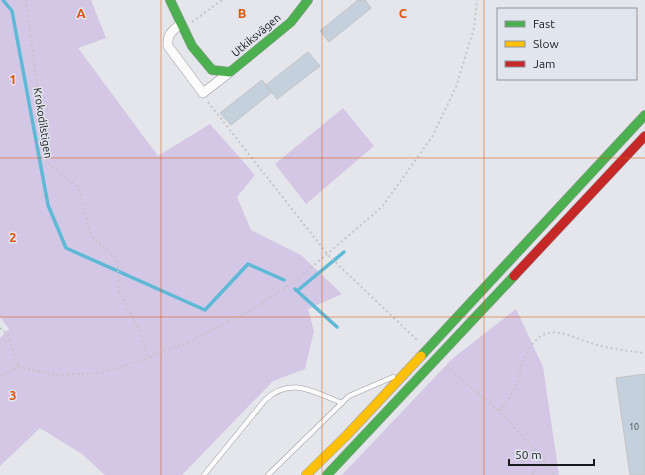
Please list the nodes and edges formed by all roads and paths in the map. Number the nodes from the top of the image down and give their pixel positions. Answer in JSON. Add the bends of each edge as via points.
{"nodes":[{"id":1,"x":26,"y":0,"type":"edge"},
{"id":2,"x":170,"y":0,"type":"edge"},
{"id":3,"x":222,"y":0,"type":"edge"},
{"id":4,"x":308,"y":0,"type":"edge"},
{"id":5,"x":477,"y":0,"type":"edge"},
{"id":6,"x":182,"y":26,"type":"junction"},
{"id":7,"x":230,"y":72,"type":"junction"},
{"id":8,"x":203,"y":93,"type":"junction"},
{"id":9,"x":645,"y":115,"type":"edge"},
{"id":10,"x":645,"y":136,"type":"edge"},
{"id":11,"x":328,"y":255,"type":"junction"},
{"id":12,"x":0,"y":328,"type":"edge"},
{"id":13,"x":418,"y":340,"type":"dead end"},
{"id":14,"x":645,"y":353,"type":"edge"},
{"id":15,"x":148,"y":358,"type":"junction"},
{"id":16,"x":19,"y":367,"type":"junction"},
{"id":17,"x":447,"y":367,"type":"dead end"},
{"id":18,"x":404,"y":373,"type":"junction"},
{"id":19,"x":0,"y":376,"type":"edge"},
{"id":20,"x":342,"y":403,"type":"junction"},
{"id":21,"x":499,"y":411,"type":"junction"},
{"id":22,"x":543,"y":459,"type":"junction"},
{"id":23,"x":204,"y":475,"type":"edge"},
{"id":24,"x":268,"y":475,"type":"edge"},
{"id":25,"x":306,"y":475,"type":"edge"},
{"id":26,"x":327,"y":475,"type":"edge"},
{"id":27,"x":532,"y":475,"type":"edge"},
{"id":28,"x":554,"y":475,"type":"edge"}],
"edges":[{"from":1,"to":15,"type":"path","name":"Krokodilstigen","via":[[47,162],[78,187],[91,236],[117,259],[119,292],[139,329]]},
{"from":2,"to":6,"type":"main road"},
{"from":3,"to":6,"type":"path"},
{"from":4,"to":7,"type":"main road","name":"Utkiksvägen","via":[[291,22]]},
{"from":5,"to":11,"type":"path","via":[[474,28],[456,87],[432,138],[382,207]]},
{"from":6,"to":7,"type":"main road","name":"Utkiksvägen","via":[[192,46],[212,70]]},
{"from":6,"to":8,"type":"street","via":[[172,31],[167,39],[168,46]]},
{"from":7,"to":8,"type":"street"},
{"from":8,"to":11,"type":"path"},
{"from":9,"to":18,"type":"main road"},
{"from":10,"to":26,"type":"main road"},
{"from":11,"to":13,"type":"path"},
{"from":11,"to":15,"type":"path","via":[[251,310],[189,342]]},
{"from":12,"to":16,"type":"path","via":[[7,334]]},
{"from":14,"to":21,"type":"path","via":[[613,349],[571,335],[554,332],[542,334],[531,345],[510,398]]},
{"from":15,"to":16,"type":"path","via":[[100,373],[54,375]]},
{"from":16,"to":19,"type":"path"},
{"from":17,"to":21,"type":"path"},
{"from":18,"to":20,"type":"lane","via":[[349,396]]},
{"from":18,"to":25,"type":"main road"},
{"from":20,"to":23,"type":"lane","via":[[300,387],[272,393]]},
{"from":20,"to":24,"type":"lane"},
{"from":21,"to":22,"type":"path"},
{"from":22,"to":27,"type":"path"},
{"from":22,"to":28,"type":"path"}]}
